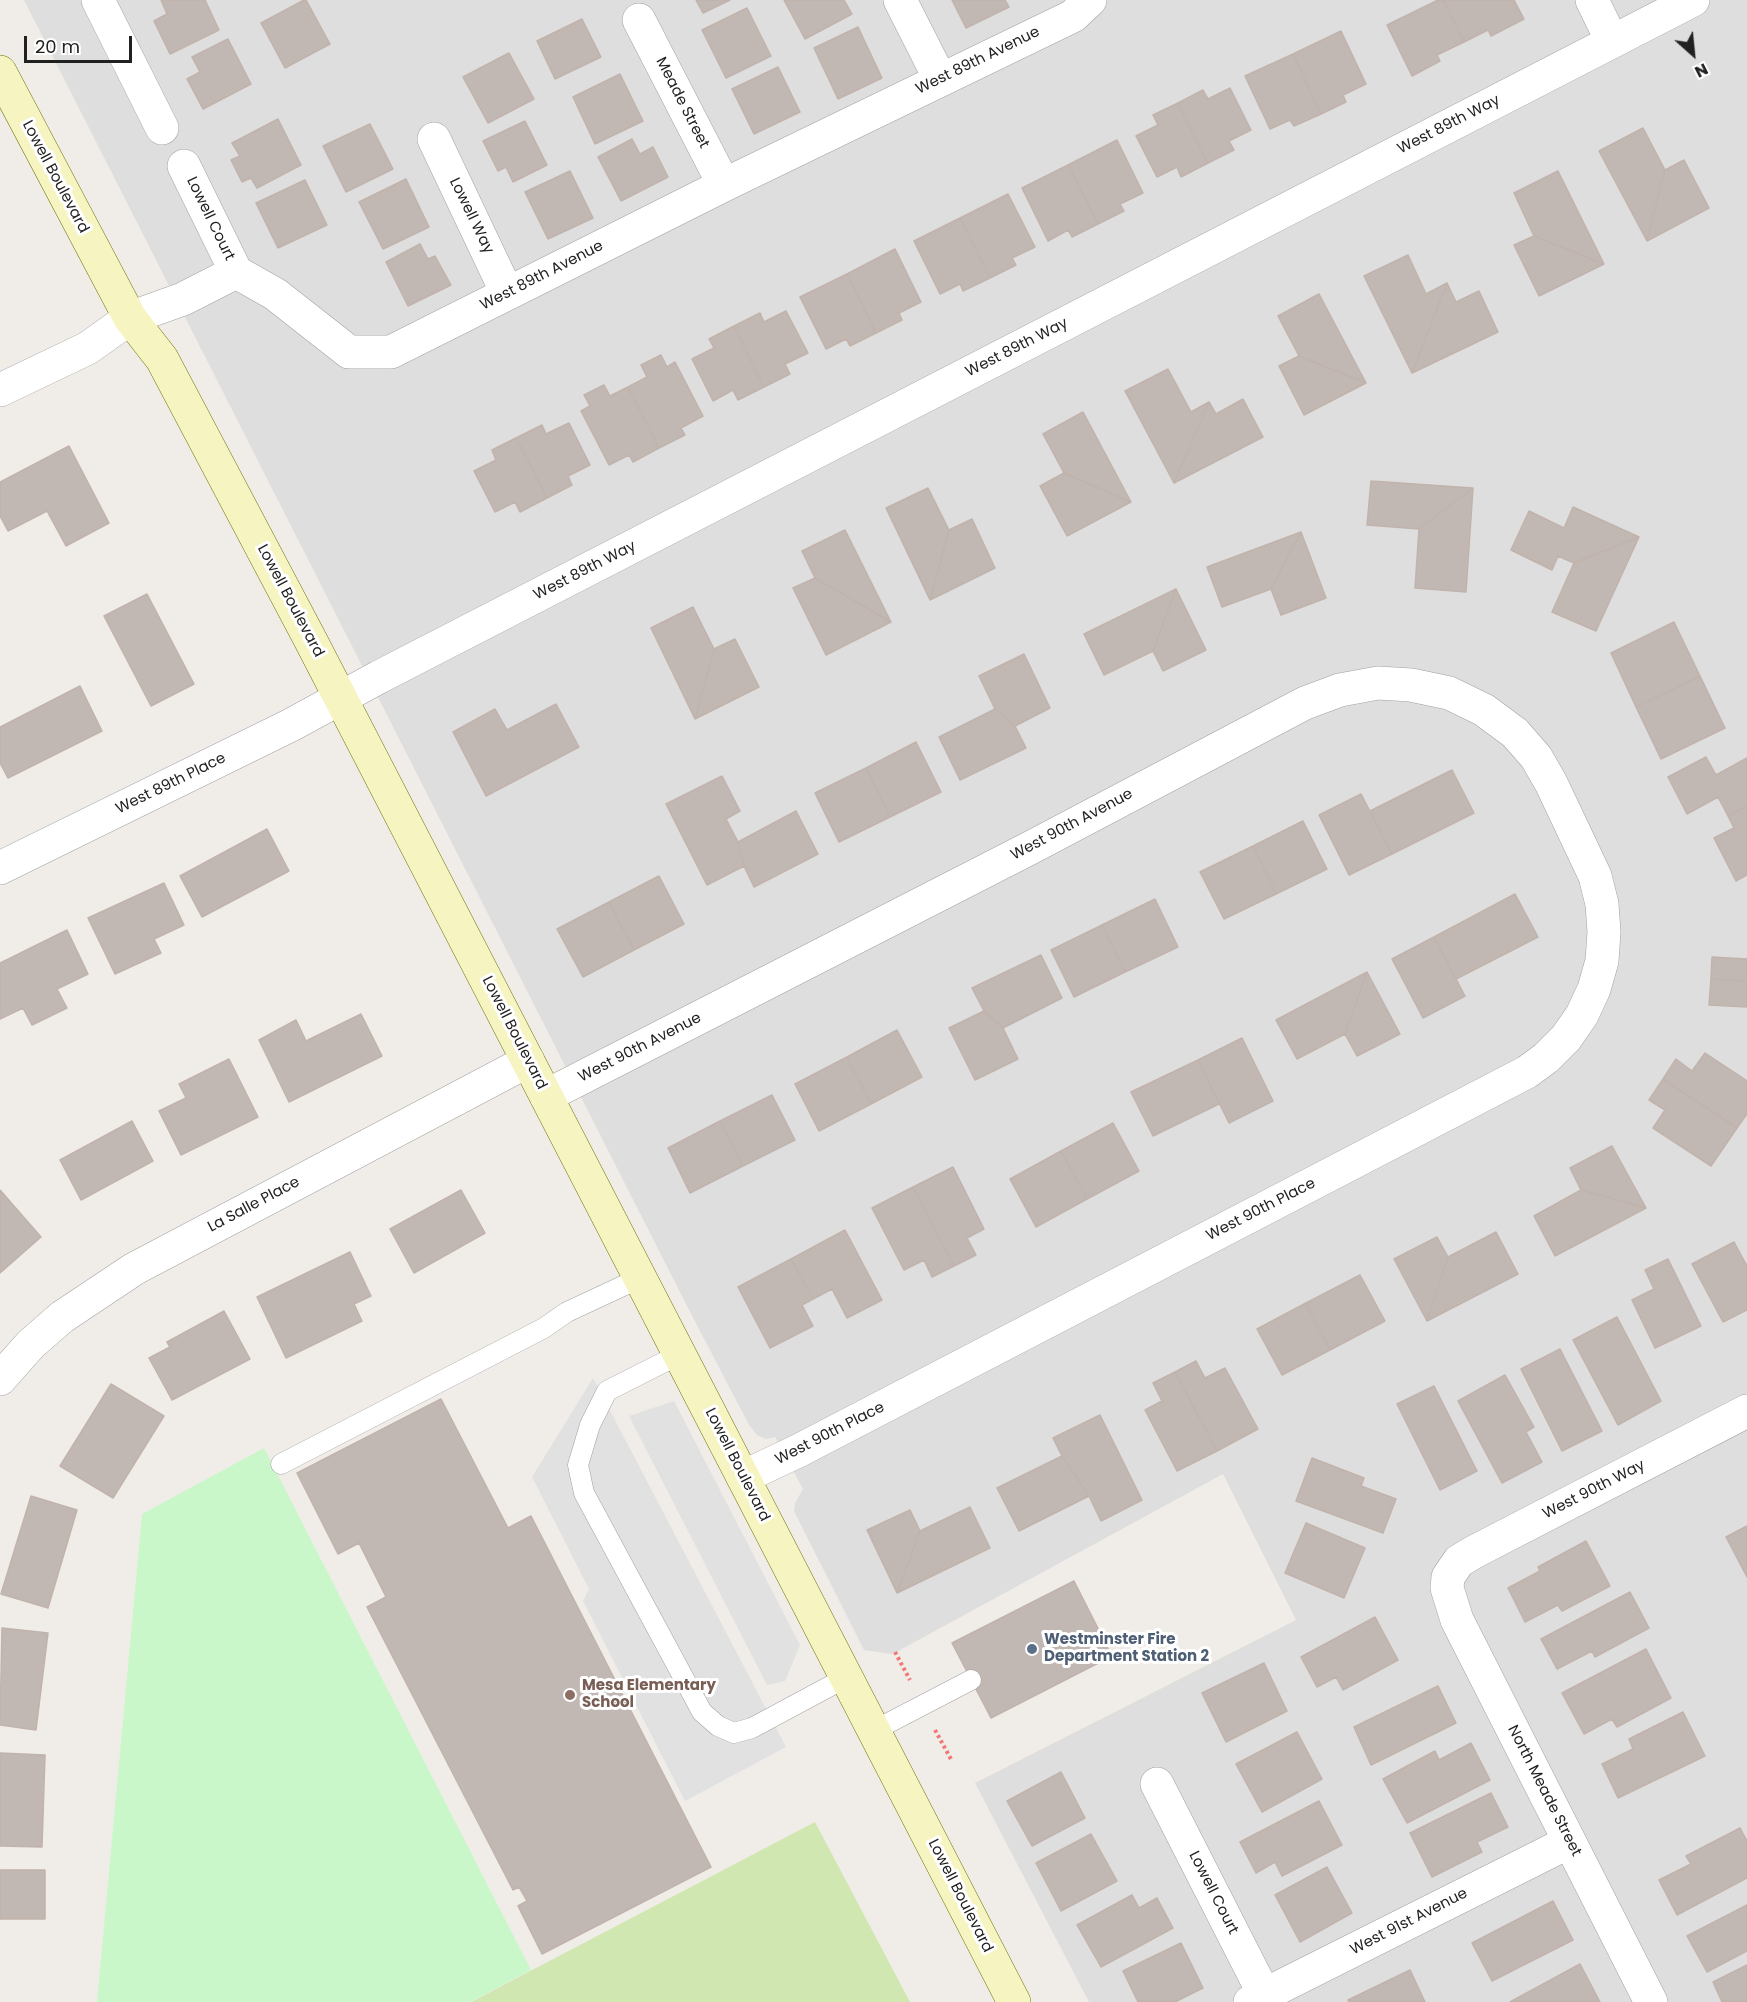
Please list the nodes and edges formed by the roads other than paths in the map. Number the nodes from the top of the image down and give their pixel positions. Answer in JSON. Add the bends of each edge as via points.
{"nodes":[{"id":1,"x":98,"y":0,"type":"edge"},
{"id":2,"x":900,"y":0,"type":"edge"},
{"id":3,"x":1090,"y":0,"type":"edge"},
{"id":4,"x":1592,"y":0,"type":"edge"},
{"id":5,"x":1693,"y":0,"type":"edge"},
{"id":6,"x":639,"y":20,"type":"dead end"},
{"id":7,"x":1612,"y":41,"type":"junction"},
{"id":8,"x":0,"y":72,"type":"edge"},
{"id":9,"x":940,"y":80,"type":"junction"},
{"id":10,"x":162,"y":128,"type":"dead end"},
{"id":11,"x":434,"y":140,"type":"dead end"},
{"id":12,"x":184,"y":166,"type":"dead end"},
{"id":13,"x":724,"y":185,"type":"junction"},
{"id":14,"x":236,"y":272,"type":"junction"},
{"id":15,"x":507,"y":293,"type":"junction"},
{"id":16,"x":130,"y":318,"type":"junction"},
{"id":17,"x":0,"y":390,"type":"edge"},
{"id":18,"x":341,"y":698,"type":"junction"},
{"id":19,"x":1569,"y":821,"type":"joint"},
{"id":20,"x":0,"y":868,"type":"edge"},
{"id":21,"x":528,"y":1061,"type":"junction"},
{"id":22,"x":546,"y":1096,"type":"junction"},
{"id":23,"x":640,"y":1278,"type":"junction"},
{"id":24,"x":680,"y":1354,"type":"junction"},
{"id":25,"x":0,"y":1379,"type":"edge"},
{"id":26,"x":1747,"y":1411,"type":"edge"},
{"id":27,"x":281,"y":1464,"type":"dead end"},
{"id":28,"x":743,"y":1478,"type":"junction"},
{"id":29,"x":1448,"y":1577,"type":"joint"},
{"id":30,"x":847,"y":1677,"type":"junction"},
{"id":31,"x":971,"y":1680,"type":"dead end"},
{"id":32,"x":875,"y":1730,"type":"junction"},
{"id":33,"x":1157,"y":1784,"type":"dead end"},
{"id":34,"x":1569,"y":1842,"type":"junction"},
{"id":35,"x":1261,"y":1999,"type":"edge"},
{"id":36,"x":1014,"y":2002,"type":"edge"},
{"id":37,"x":1651,"y":2002,"type":"edge"}],
"edges":[{"from":1,"to":10,"type":"street"},
{"from":2,"to":9,"type":"street"},
{"from":3,"to":9,"type":"street","name":"West 89th Avenue","via":[[1073,16]]},
{"from":4,"to":7,"type":"street"},
{"from":5,"to":7,"type":"street","name":"West 89th Way"},
{"from":6,"to":13,"type":"street","name":"Meade Street"},
{"from":7,"to":18,"type":"street","name":"West 89th Way"},
{"from":8,"to":16,"type":"street","name":"Lowell Boulevard"},
{"from":9,"to":13,"type":"street","name":"West 89th Avenue"},
{"from":11,"to":15,"type":"street","name":"Lowell Way"},
{"from":12,"to":14,"type":"street","name":"Lowell Court"},
{"from":13,"to":15,"type":"street","name":"West 89th Avenue"},
{"from":14,"to":15,"type":"street","name":"West 89th Avenue","via":[[275,294],[349,352],[391,352]]},
{"from":14,"to":16,"type":"street","via":[[183,299]]},
{"from":16,"to":17,"type":"street","via":[[88,348]]},
{"from":16,"to":18,"type":"street","name":"Lowell Boulevard","via":[[162,359]]},
{"from":18,"to":20,"type":"street","name":"West 89th Place"},
{"from":18,"to":21,"type":"street","name":"Lowell Boulevard"},
{"from":19,"to":22,"type":"street","name":"West 90th Avenue","via":[[1536,757],[1515,733],[1484,710],[1449,693],[1411,685],[1378,683],[1340,690],[1305,703]]},
{"from":19,"to":28,"type":"street","name":"West 90th Place","via":[[1602,904],[1602,961],[1582,1015],[1545,1058],[1516,1077]]},
{"from":21,"to":22,"type":"street","name":"Lowell Boulevard"},
{"from":21,"to":25,"type":"street","name":"La Salle Place","via":[[134,1269],[62,1317]]},
{"from":22,"to":23,"type":"street","name":"Lowell Boulevard"},
{"from":23,"to":24,"type":"street","name":"Lowell Boulevard"},
{"from":23,"to":27,"type":"lane","via":[[571,1310],[544,1328]]},
{"from":24,"to":28,"type":"street","name":"Lowell Boulevard"},
{"from":24,"to":30,"type":"lane","via":[[607,1391],[590,1425],[578,1465],[584,1493],[702,1712],[718,1726],[734,1732],[753,1728]]},
{"from":26,"to":29,"type":"street","name":"West 90th Way","via":[[1474,1552],[1459,1561]]},
{"from":28,"to":30,"type":"street","name":"Lowell Boulevard"},
{"from":29,"to":34,"type":"street","name":"North Meade Street","via":[[1447,1588],[1457,1620]]},
{"from":30,"to":32,"type":"street","name":"Lowell Boulevard"},
{"from":31,"to":32,"type":"lane"},
{"from":32,"to":36,"type":"street","name":"Lowell Boulevard"},
{"from":33,"to":35,"type":"street","name":"Lowell Court"},
{"from":34,"to":35,"type":"street","name":"West 91st Avenue"},
{"from":34,"to":37,"type":"street","name":"North Meade Street"}]}
